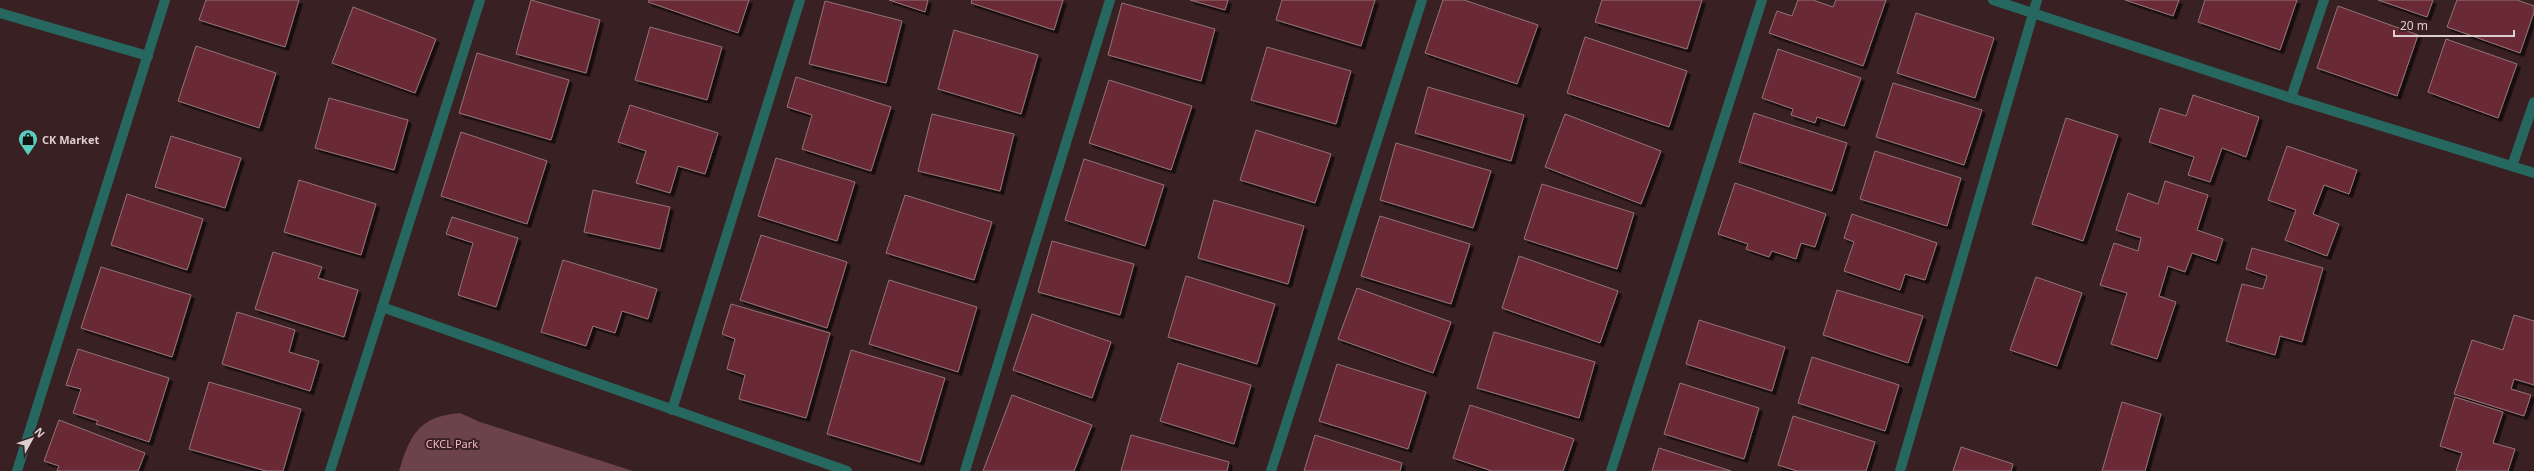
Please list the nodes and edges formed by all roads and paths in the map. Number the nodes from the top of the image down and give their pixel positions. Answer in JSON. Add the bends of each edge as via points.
{"nodes":[{"id":1,"x":165,"y":0,"type":"edge"},
{"id":2,"x":480,"y":0,"type":"edge"},
{"id":3,"x":800,"y":0,"type":"edge"},
{"id":4,"x":1110,"y":0,"type":"edge"},
{"id":5,"x":1422,"y":0,"type":"edge"},
{"id":6,"x":1762,"y":0,"type":"edge"},
{"id":7,"x":1993,"y":0,"type":"edge"},
{"id":8,"x":2037,"y":0,"type":"edge"},
{"id":9,"x":2324,"y":0,"type":"edge"},
{"id":10,"x":0,"y":13,"type":"edge"},
{"id":11,"x":2033,"y":13,"type":"junction"},
{"id":12,"x":148,"y":56,"type":"junction"},
{"id":13,"x":2291,"y":98,"type":"junction"},
{"id":14,"x":2534,"y":102,"type":"edge"},
{"id":15,"x":2512,"y":166,"type":"junction"},
{"id":16,"x":2534,"y":173,"type":"edge"},
{"id":17,"x":382,"y":307,"type":"junction"},
{"id":18,"x":672,"y":410,"type":"junction"},
{"id":19,"x":17,"y":471,"type":"edge"},
{"id":20,"x":330,"y":471,"type":"edge"},
{"id":21,"x":847,"y":471,"type":"edge"},
{"id":22,"x":965,"y":471,"type":"edge"},
{"id":23,"x":1271,"y":471,"type":"edge"},
{"id":24,"x":1611,"y":471,"type":"edge"},
{"id":25,"x":1900,"y":471,"type":"edge"}],
"edges":[{"from":1,"to":12,"type":"street"},
{"from":2,"to":17,"type":"street"},
{"from":3,"to":18,"type":"street"},
{"from":4,"to":22,"type":"street"},
{"from":5,"to":23,"type":"street"},
{"from":6,"to":24,"type":"street"},
{"from":7,"to":11,"type":"street"},
{"from":8,"to":11,"type":"street"},
{"from":9,"to":13,"type":"street"},
{"from":10,"to":12,"type":"street"},
{"from":11,"to":13,"type":"street"},
{"from":11,"to":25,"type":"street"},
{"from":12,"to":19,"type":"street"},
{"from":13,"to":15,"type":"street"},
{"from":14,"to":15,"type":"street"},
{"from":15,"to":16,"type":"street"},
{"from":17,"to":18,"type":"street"},
{"from":17,"to":20,"type":"street"},
{"from":18,"to":21,"type":"street"}]}
